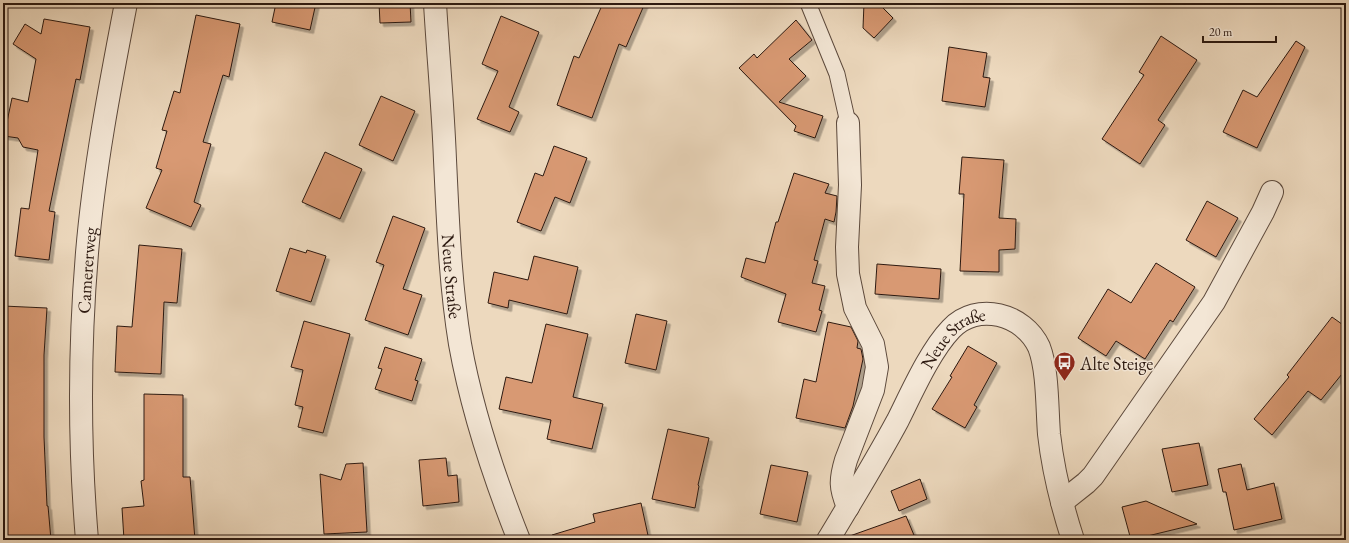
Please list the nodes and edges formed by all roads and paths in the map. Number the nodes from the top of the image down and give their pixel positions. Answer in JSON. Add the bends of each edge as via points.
{"nodes":[{"id":1,"x":126,"y":3,"type":"edge"},
{"id":2,"x":435,"y":3,"type":"edge"},
{"id":3,"x":808,"y":3,"type":"edge"},
{"id":4,"x":848,"y":123,"type":"joint"},
{"id":5,"x":1272,"y":192,"type":"dead end"},
{"id":6,"x":1062,"y":502,"type":"junction"},
{"id":7,"x":848,"y":507,"type":"junction"},
{"id":8,"x":87,"y":540,"type":"edge"},
{"id":9,"x":519,"y":540,"type":"edge"},
{"id":10,"x":828,"y":540,"type":"edge"},
{"id":11,"x":1073,"y":540,"type":"edge"}],
"edges":[{"from":1,"to":8,"type":"street","name":"Camererweg","via":[[104,119],[87,253],[80,411]]},
{"from":2,"to":9,"type":"street","name":"Neue Straße","via":[[448,225],[460,342],[484,439],[500,492]]},
{"from":3,"to":4,"type":"lane","via":[[837,74]]},
{"from":4,"to":7,"type":"street","via":[[848,274],[855,308],[873,344],[877,367],[873,390],[843,471],[841,488]]},
{"from":5,"to":6,"type":"street","via":[[1214,302],[1094,476]]},
{"from":6,"to":7,"type":"street","name":"Neue Straße","via":[[1052,453],[1044,369],[1039,347],[1018,322],[1005,316],[990,314],[966,318],[951,328],[945,336]]},
{"from":6,"to":11,"type":"street","name":"Neue Straße"},
{"from":7,"to":10,"type":"street","name":"Neue Straße"}]}
